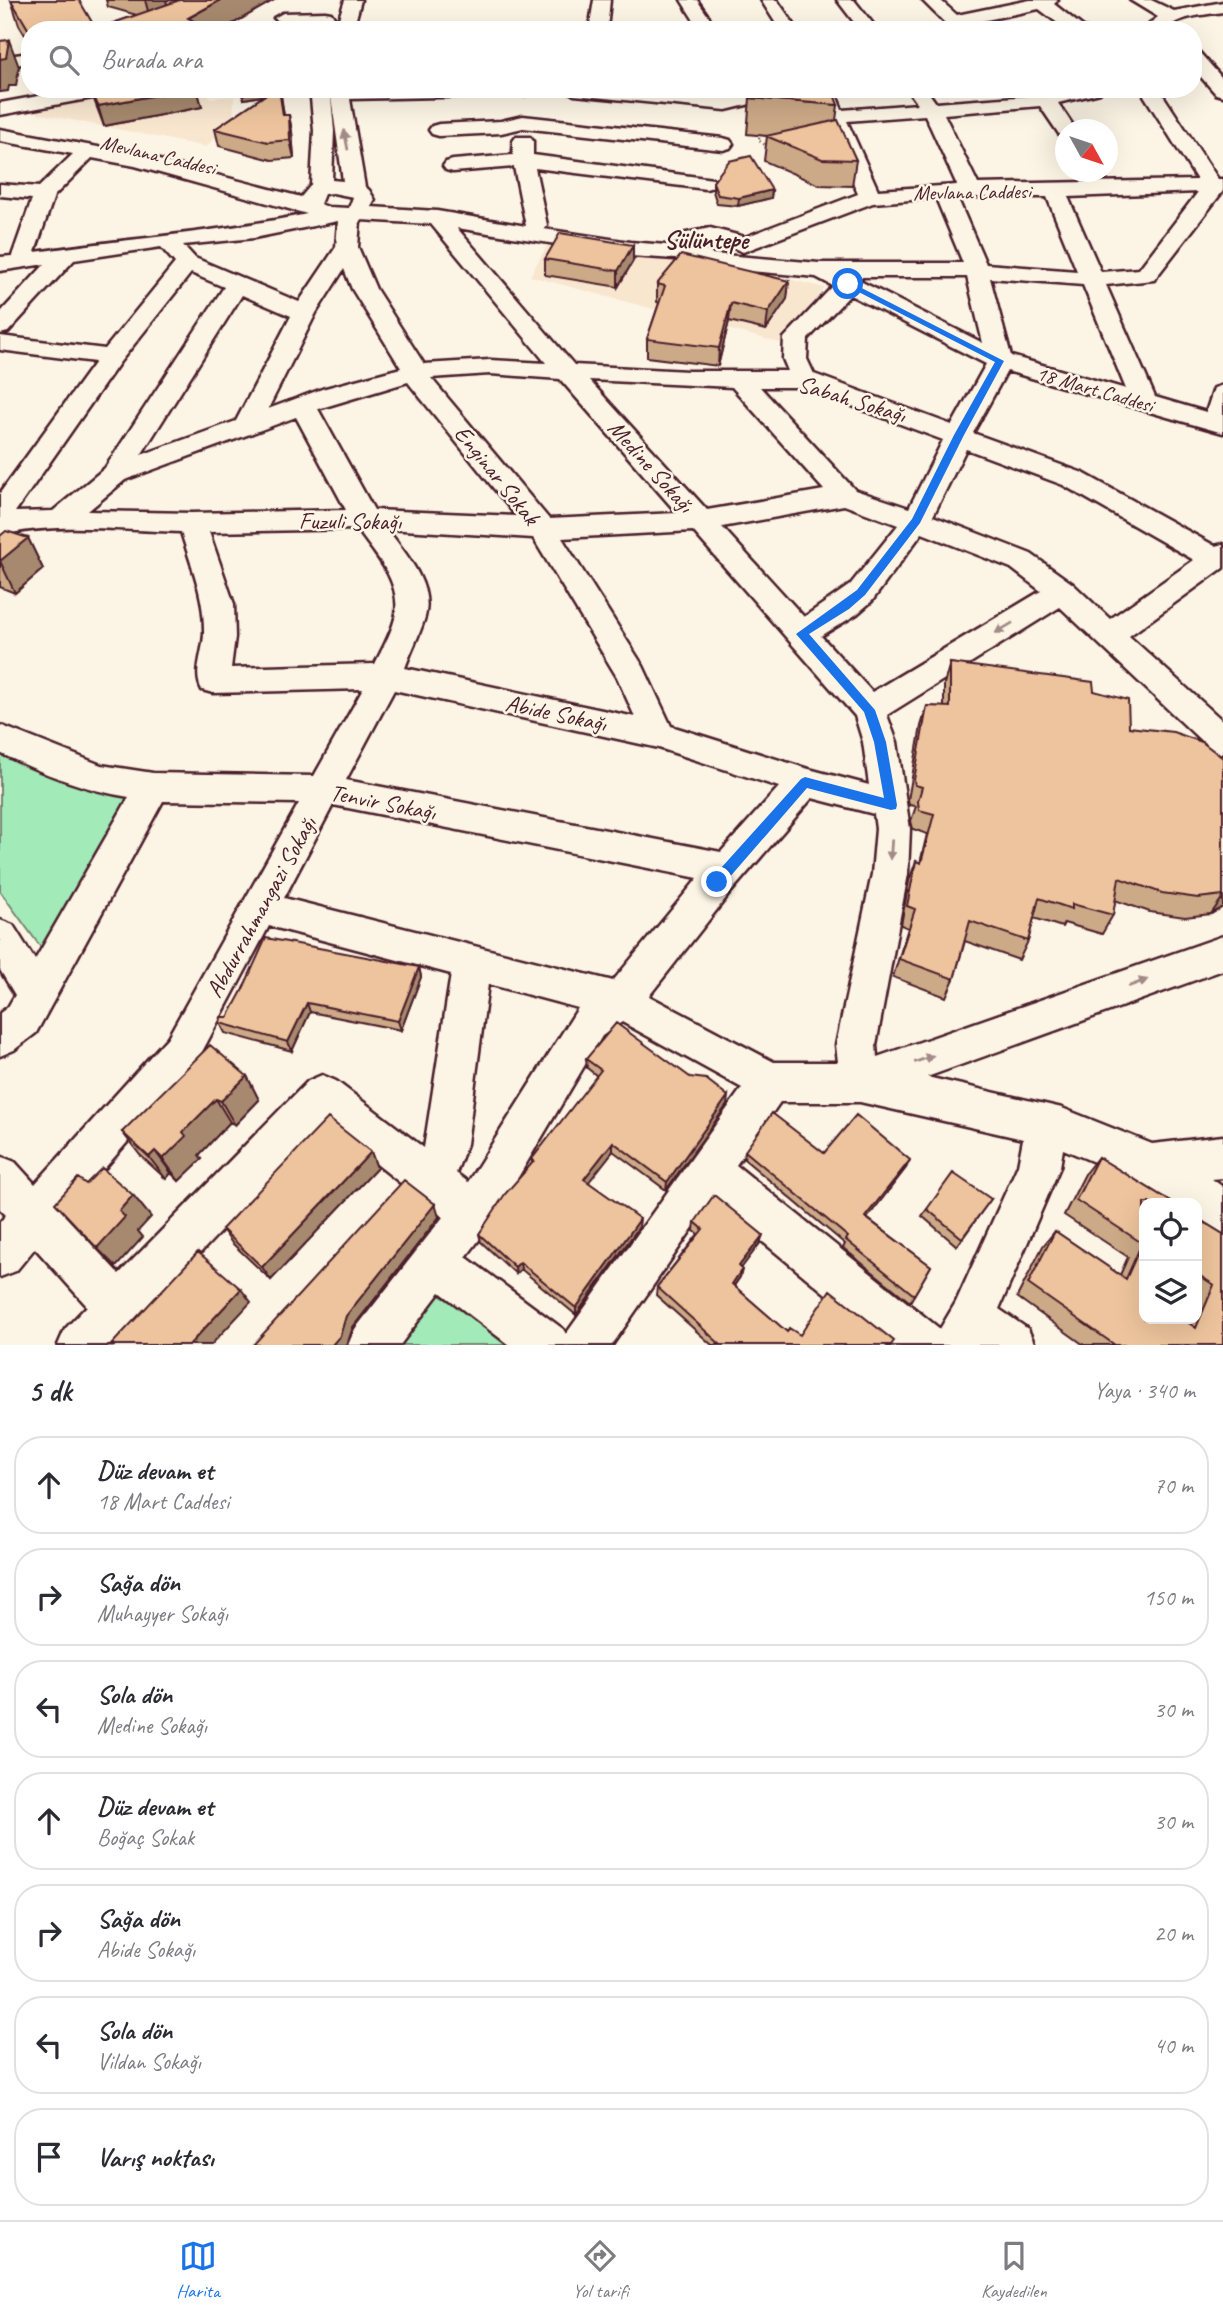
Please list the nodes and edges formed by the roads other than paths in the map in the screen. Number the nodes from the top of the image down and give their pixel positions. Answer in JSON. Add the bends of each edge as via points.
{"nodes":[{"id":1,"x":353,"y":0,"type":"edge"},
{"id":2,"x":602,"y":0,"type":"edge"},
{"id":3,"x":689,"y":0,"type":"edge"},
{"id":4,"x":769,"y":0,"type":"edge"},
{"id":5,"x":845,"y":0,"type":"edge"},
{"id":6,"x":930,"y":0,"type":"edge"},
{"id":7,"x":1043,"y":1,"type":"edge"},
{"id":8,"x":1145,"y":1,"type":"edge"},
{"id":9,"x":1223,"y":6,"type":"edge"},
{"id":10,"x":326,"y":15,"type":"edge"},
{"id":11,"x":279,"y":17,"type":"edge"},
{"id":12,"x":1172,"y":18,"type":"junction"},
{"id":13,"x":347,"y":21,"type":"edge"},
{"id":14,"x":599,"y":21,"type":"edge"},
{"id":15,"x":703,"y":21,"type":"edge"},
{"id":16,"x":783,"y":21,"type":"edge"},
{"id":17,"x":862,"y":21,"type":"edge"},
{"id":18,"x":954,"y":21,"type":"edge"},
{"id":19,"x":973,"y":21,"type":"edge"},
{"id":20,"x":1067,"y":21,"type":"edge"},
{"id":21,"x":1163,"y":21,"type":"edge"},
{"id":22,"x":21,"y":59,"type":"edge"},
{"id":23,"x":0,"y":62,"type":"edge"},
{"id":24,"x":1202,"y":66,"type":"edge"},
{"id":25,"x":1223,"y":90,"type":"edge"},
{"id":26,"x":80,"y":98,"type":"edge"},
{"id":27,"x":331,"y":98,"type":"edge"},
{"id":28,"x":332,"y":98,"type":"edge"},
{"id":29,"x":524,"y":98,"type":"edge"},
{"id":30,"x":650,"y":98,"type":"edge"},
{"id":31,"x":754,"y":98,"type":"edge"},
{"id":32,"x":828,"y":98,"type":"edge"},
{"id":33,"x":923,"y":98,"type":"edge"},
{"id":34,"x":1019,"y":98,"type":"edge"},
{"id":35,"x":1041,"y":98,"type":"edge"},
{"id":36,"x":1155,"y":98,"type":"edge"},
{"id":37,"x":735,"y":103,"type":"junction"},
{"id":38,"x":933,"y":111,"type":"junction"},
{"id":39,"x":835,"y":116,"type":"junction"},
{"id":40,"x":1058,"y":119,"type":"edge"},
{"id":41,"x":7,"y":121,"type":"edge"},
{"id":42,"x":523,"y":122,"type":"junction"},
{"id":43,"x":439,"y":130,"type":"dead end"},
{"id":44,"x":723,"y":144,"type":"junction"},
{"id":45,"x":89,"y":150,"type":"junction"},
{"id":46,"x":523,"y":160,"type":"junction"},
{"id":47,"x":453,"y":166,"type":"dead end"},
{"id":48,"x":1103,"y":182,"type":"edge"},
{"id":49,"x":1218,"y":186,"type":"edge"},
{"id":50,"x":0,"y":190,"type":"edge"},
{"id":51,"x":970,"y":190,"type":"junction"},
{"id":52,"x":1109,"y":190,"type":"junction"},
{"id":53,"x":944,"y":191,"type":"junction"},
{"id":54,"x":1055,"y":191,"type":"junction"},
{"id":55,"x":44,"y":194,"type":"junction"},
{"id":56,"x":870,"y":197,"type":"junction"},
{"id":57,"x":335,"y":202,"type":"junction"},
{"id":58,"x":437,"y":218,"type":"junction"},
{"id":59,"x":810,"y":220,"type":"junction"},
{"id":60,"x":536,"y":225,"type":"junction"},
{"id":61,"x":166,"y":240,"type":"junction"},
{"id":62,"x":700,"y":240,"type":"junction"},
{"id":63,"x":744,"y":246,"type":"junction"},
{"id":64,"x":347,"y":247,"type":"junction"},
{"id":65,"x":67,"y":254,"type":"junction"},
{"id":66,"x":724,"y":261,"type":"junction"},
{"id":67,"x":11,"y":263,"type":"edge"},
{"id":68,"x":187,"y":263,"type":"junction"},
{"id":69,"x":819,"y":270,"type":"junction"},
{"id":70,"x":977,"y":270,"type":"junction"},
{"id":71,"x":1094,"y":279,"type":"junction"},
{"id":72,"x":238,"y":284,"type":"junction"},
{"id":73,"x":848,"y":284,"type":"junction"},
{"id":74,"x":304,"y":313,"type":"junction"},
{"id":75,"x":0,"y":327,"type":"edge"},
{"id":76,"x":0,"y":343,"type":"edge"},
{"id":77,"x":111,"y":357,"type":"junction"},
{"id":78,"x":1000,"y":361,"type":"junction"},
{"id":79,"x":415,"y":372,"type":"junction"},
{"id":80,"x":568,"y":373,"type":"junction"},
{"id":81,"x":804,"y":379,"type":"junction"},
{"id":82,"x":741,"y":381,"type":"junction"},
{"id":83,"x":1223,"y":393,"type":"edge"},
{"id":84,"x":1144,"y":403,"type":"junction"},
{"id":85,"x":303,"y":405,"type":"junction"},
{"id":86,"x":1219,"y":424,"type":"edge"},
{"id":87,"x":246,"y":426,"type":"junction"},
{"id":88,"x":959,"y":435,"type":"junction"},
{"id":89,"x":115,"y":474,"type":"junction"},
{"id":90,"x":845,"y":496,"type":"junction"},
{"id":91,"x":0,"y":513,"type":"edge"},
{"id":92,"x":365,"y":519,"type":"junction"},
{"id":93,"x":60,"y":520,"type":"junction"},
{"id":94,"x":917,"y":520,"type":"junction"},
{"id":95,"x":700,"y":521,"type":"junction"},
{"id":96,"x":192,"y":523,"type":"junction"},
{"id":97,"x":0,"y":526,"type":"edge"},
{"id":98,"x":542,"y":528,"type":"junction"},
{"id":99,"x":1219,"y":557,"type":"edge"},
{"id":100,"x":1062,"y":592,"type":"junction"},
{"id":101,"x":802,"y":634,"type":"junction"},
{"id":102,"x":1109,"y":635,"type":"junction"},
{"id":103,"x":386,"y":676,"type":"junction"},
{"id":104,"x":869,"y":710,"type":"junction"},
{"id":105,"x":659,"y":735,"type":"junction"},
{"id":106,"x":0,"y":738,"type":"edge"},
{"id":107,"x":1222,"y":739,"type":"edge"},
{"id":108,"x":805,"y":782,"type":"junction"},
{"id":109,"x":153,"y":787,"type":"junction"},
{"id":110,"x":325,"y":790,"type":"junction"},
{"id":111,"x":891,"y":805,"type":"junction"},
{"id":112,"x":728,"y":869,"type":"junction"},
{"id":113,"x":262,"y":908,"type":"junction"},
{"id":114,"x":0,"y":937,"type":"edge"},
{"id":115,"x":1223,"y":953,"type":"edge"},
{"id":116,"x":472,"y":963,"type":"junction"},
{"id":117,"x":36,"y":995,"type":"junction"},
{"id":118,"x":621,"y":1001,"type":"junction"},
{"id":119,"x":0,"y":1037,"type":"edge"},
{"id":120,"x":770,"y":1082,"type":"junction"},
{"id":121,"x":860,"y":1082,"type":"junction"},
{"id":122,"x":1046,"y":1124,"type":"junction"},
{"id":123,"x":1223,"y":1157,"type":"edge"},
{"id":124,"x":1152,"y":1165,"type":"junction"},
{"id":125,"x":708,"y":1169,"type":"junction"},
{"id":126,"x":0,"y":1177,"type":"edge"},
{"id":127,"x":432,"y":1181,"type":"junction"},
{"id":128,"x":1223,"y":1212,"type":"edge"},
{"id":129,"x":473,"y":1213,"type":"junction"},
{"id":130,"x":33,"y":1216,"type":"junction"},
{"id":131,"x":0,"y":1255,"type":"edge"},
{"id":132,"x":437,"y":1263,"type":"junction"},
{"id":133,"x":118,"y":1306,"type":"junction"},
{"id":134,"x":964,"y":1331,"type":"edge"},
{"id":135,"x":81,"y":1345,"type":"edge"},
{"id":136,"x":371,"y":1345,"type":"edge"},
{"id":137,"x":547,"y":1345,"type":"edge"},
{"id":138,"x":584,"y":1345,"type":"edge"},
{"id":139,"x":925,"y":1345,"type":"edge"},
{"id":140,"x":1012,"y":1345,"type":"edge"}],
"edges":[{"from":1,"to":13,"type":"street"},
{"from":2,"to":14,"type":"street"},
{"from":3,"to":15,"type":"street"},
{"from":4,"to":16,"type":"street"},
{"from":5,"to":17,"type":"street"},
{"from":6,"to":18,"type":"street"},
{"from":7,"to":19,"type":"street"},
{"from":7,"to":20,"type":"street"},
{"from":8,"to":12,"type":"street"},
{"from":9,"to":12,"type":"street"},
{"from":10,"to":11,"type":"street"},
{"from":12,"to":21,"type":"street"},
{"from":22,"to":23,"type":"street"},
{"from":24,"to":25,"type":"street"},
{"from":26,"to":41,"type":"street"},
{"from":27,"to":57,"type":"street","via":[[324,131]]},
{"from":57,"to":28,"type":"street","one_way":true},
{"from":29,"to":42,"type":"street"},
{"from":30,"to":37,"type":"street"},
{"from":31,"to":37,"type":"street"},
{"from":32,"to":39,"type":"street"},
{"from":33,"to":38,"type":"street"},
{"from":34,"to":38,"type":"street"},
{"from":35,"to":40,"type":"street"},
{"from":36,"to":49,"type":"street"},
{"from":37,"to":44,"type":"street"},
{"from":38,"to":39,"type":"street"},
{"from":38,"to":51,"type":"street"},
{"from":39,"to":56,"type":"street"},
{"from":41,"to":45,"type":"street","name":"Mevlana Caddesi"},
{"from":41,"to":57,"type":"street","name":"Mevlana Caddesi"},
{"from":42,"to":43,"type":"street"},
{"from":42,"to":44,"type":"street"},
{"from":42,"to":46,"type":"street"},
{"from":44,"to":46,"type":"street","via":[[704,190]]},
{"from":45,"to":55,"type":"street"},
{"from":45,"to":57,"type":"street","name":"Mevlana Caddesi"},
{"from":46,"to":47,"type":"street"},
{"from":46,"to":60,"type":"street"},
{"from":48,"to":52,"type":"street"},
{"from":49,"to":52,"type":"street","name":"Mevlana Caddesi"},
{"from":49,"to":71,"type":"street","via":[[1146,275]]},
{"from":50,"to":55,"type":"street"},
{"from":51,"to":53,"type":"street","name":"Mevlana Caddesi"},
{"from":51,"to":54,"type":"street","name":"Mevlana Caddesi"},
{"from":52,"to":54,"type":"street","name":"Mevlana Caddesi"},
{"from":53,"to":56,"type":"street","name":"Mevlana Caddesi"},
{"from":53,"to":70,"type":"street"},
{"from":54,"to":71,"type":"street"},
{"from":55,"to":67,"type":"street"},
{"from":56,"to":59,"type":"street","name":"Mevlana Caddesi"},
{"from":57,"to":58,"type":"street","name":"Mevlana Caddesi"},
{"from":57,"to":60,"type":"street","name":"Mevlana Caddesi","via":[[415,205]]},
{"from":57,"to":61,"type":"street","via":[[254,231]]},
{"from":57,"to":64,"type":"street","name":"Enginar Sokak"},
{"from":58,"to":62,"type":"street","name":"Mevlana Caddesi","via":[[630,249]]},
{"from":58,"to":80,"type":"street","name":"Medine Sokağı"},
{"from":59,"to":62,"type":"street","name":"Mevlana Caddesi"},
{"from":59,"to":63,"type":"street","name":"Mevlana Caddesi"},
{"from":60,"to":62,"type":"street","name":"Mevlana Caddesi","via":[[652,241]]},
{"from":61,"to":65,"type":"street"},
{"from":61,"to":68,"type":"street"},
{"from":62,"to":63,"type":"street"},
{"from":62,"to":66,"type":"street","via":[[707,260]]},
{"from":63,"to":66,"type":"street","name":"Mevlana Caddesi","via":[[739,255]]},
{"from":63,"to":69,"type":"street"},
{"from":64,"to":74,"type":"street"},
{"from":64,"to":79,"type":"street","name":"Enginar Sokak","via":[[364,289]]},
{"from":65,"to":67,"type":"street"},
{"from":65,"to":75,"type":"street"},
{"from":66,"to":69,"type":"street"},
{"from":68,"to":72,"type":"street"},
{"from":68,"to":77,"type":"street"},
{"from":69,"to":70,"type":"street"},
{"from":69,"to":73,"type":"street","name":"18 Mart Caddesi"},
{"from":70,"to":71,"type":"street"},
{"from":70,"to":78,"type":"street"},
{"from":71,"to":84,"type":"street"},
{"from":72,"to":74,"type":"street"},
{"from":72,"to":89,"type":"street"},
{"from":73,"to":78,"type":"street","name":"18 Mart Caddesi"},
{"from":73,"to":81,"type":"street","via":[[796,338],[795,359]]},
{"from":74,"to":87,"type":"street"},
{"from":76,"to":77,"type":"street"},
{"from":77,"to":91,"type":"street"},
{"from":78,"to":84,"type":"street","name":"18 Mart Caddesi"},
{"from":78,"to":88,"type":"street"},
{"from":79,"to":80,"type":"street","name":"Sabah Sokağı","via":[[490,368]]},
{"from":79,"to":85,"type":"street","name":"Sabah Sokağı"},
{"from":79,"to":98,"type":"street","name":"Enginar Sokak"},
{"from":80,"to":82,"type":"street","name":"Sabah Sokağı"},
{"from":80,"to":95,"type":"street","name":"Medine Sokağı"},
{"from":81,"to":82,"type":"street","name":"Sabah Sokağı"},
{"from":81,"to":88,"type":"street","name":"Sabah Sokağı"},
{"from":82,"to":90,"type":"street"},
{"from":83,"to":86,"type":"street"},
{"from":84,"to":86,"type":"street","name":"18 Mart Caddesi"},
{"from":85,"to":87,"type":"street","name":"Sabah Sokağı"},
{"from":85,"to":92,"type":"street","name":"Abdurrahmangazi Sokağı"},
{"from":87,"to":89,"type":"street","name":"Sabah Sokağı"},
{"from":88,"to":94,"type":"street"},
{"from":88,"to":99,"type":"street","name":"Sabah Sokağı","via":[[1073,479]]},
{"from":89,"to":93,"type":"street"},
{"from":90,"to":94,"type":"street"},
{"from":90,"to":95,"type":"street","name":"Fuzuli Sokağı"},
{"from":92,"to":96,"type":"street","name":"Fuzuli Sokağı"},
{"from":92,"to":98,"type":"street","name":"Fuzuli Sokağı"},
{"from":92,"to":103,"type":"street","name":"Abdurrahmangazi Sokağı","via":[[411,589],[411,614]]},
{"from":93,"to":96,"type":"street","name":"Fuzuli Sokağı"},
{"from":93,"to":97,"type":"street","name":"Fuzuli Sokağı"},
{"from":94,"to":100,"type":"street","via":[[1021,561]]},
{"from":94,"to":101,"type":"street","via":[[861,593]]},
{"from":95,"to":98,"type":"street","name":"Fuzuli Sokağı"},
{"from":95,"to":101,"type":"street","name":"Medine Sokağı"},
{"from":96,"to":103,"type":"street","name":"Abide Sokağı","via":[[219,604],[213,681]]},
{"from":98,"to":105,"type":"street","name":"Enginar Sokak","via":[[632,674]]},
{"from":99,"to":102,"type":"street"},
{"from":100,"to":102,"type":"street"},
{"from":100,"to":104,"type":"street","one_way":true},
{"from":101,"to":104,"type":"street","name":"Medine Sokağı"},
{"from":102,"to":107,"type":"street"},
{"from":103,"to":105,"type":"street","name":"Abide Sokağı"},
{"from":103,"to":110,"type":"street","name":"Abdurrahmangazi Sokağı"},
{"from":104,"to":111,"type":"street"},
{"from":105,"to":108,"type":"street","name":"Abide Sokağı"},
{"from":106,"to":109,"type":"street","name":"Tenvir Sokağı","via":[[100,779]]},
{"from":108,"to":111,"type":"street","name":"Abide Sokağı"},
{"from":108,"to":112,"type":"street"},
{"from":109,"to":110,"type":"street","name":"Tenvir Sokağı"},
{"from":109,"to":117,"type":"street"},
{"from":110,"to":112,"type":"street","name":"Tenvir Sokağı"},
{"from":110,"to":113,"type":"street","name":"Abdurrahmangazi Sokağı"},
{"from":111,"to":121,"type":"street","one_way":true,"via":[[890,874],[856,1045]]},
{"from":112,"to":118,"type":"street"},
{"from":113,"to":116,"type":"street"},
{"from":113,"to":130,"type":"street","name":"Abdurrahmangazi Sokağı","via":[[182,1050]]},
{"from":114,"to":117,"type":"street"},
{"from":121,"to":115,"type":"street","one_way":true},
{"from":116,"to":118,"type":"street"},
{"from":116,"to":127,"type":"street","via":[[446,1144]]},
{"from":117,"to":119,"type":"street","via":[[22,1020]]},
{"from":118,"to":120,"type":"street"},
{"from":118,"to":129,"type":"street","via":[[588,1023]]},
{"from":120,"to":121,"type":"street"},
{"from":120,"to":125,"type":"street"},
{"from":121,"to":122,"type":"street"},
{"from":122,"to":124,"type":"street"},
{"from":122,"to":134,"type":"street","via":[[1039,1167]]},
{"from":123,"to":124,"type":"street"},
{"from":124,"to":128,"type":"street"},
{"from":125,"to":138,"type":"street"},
{"from":125,"to":139,"type":"street"},
{"from":126,"to":130,"type":"street"},
{"from":127,"to":129,"type":"street"},
{"from":127,"to":133,"type":"street","via":[[322,1095]]},
{"from":129,"to":132,"type":"street"},
{"from":130,"to":131,"type":"street","name":"Abdurrahmangazi Sokağı"},
{"from":130,"to":133,"type":"street"},
{"from":132,"to":136,"type":"street"},
{"from":132,"to":137,"type":"street"},
{"from":133,"to":135,"type":"street"},
{"from":134,"to":140,"type":"street"}]}
